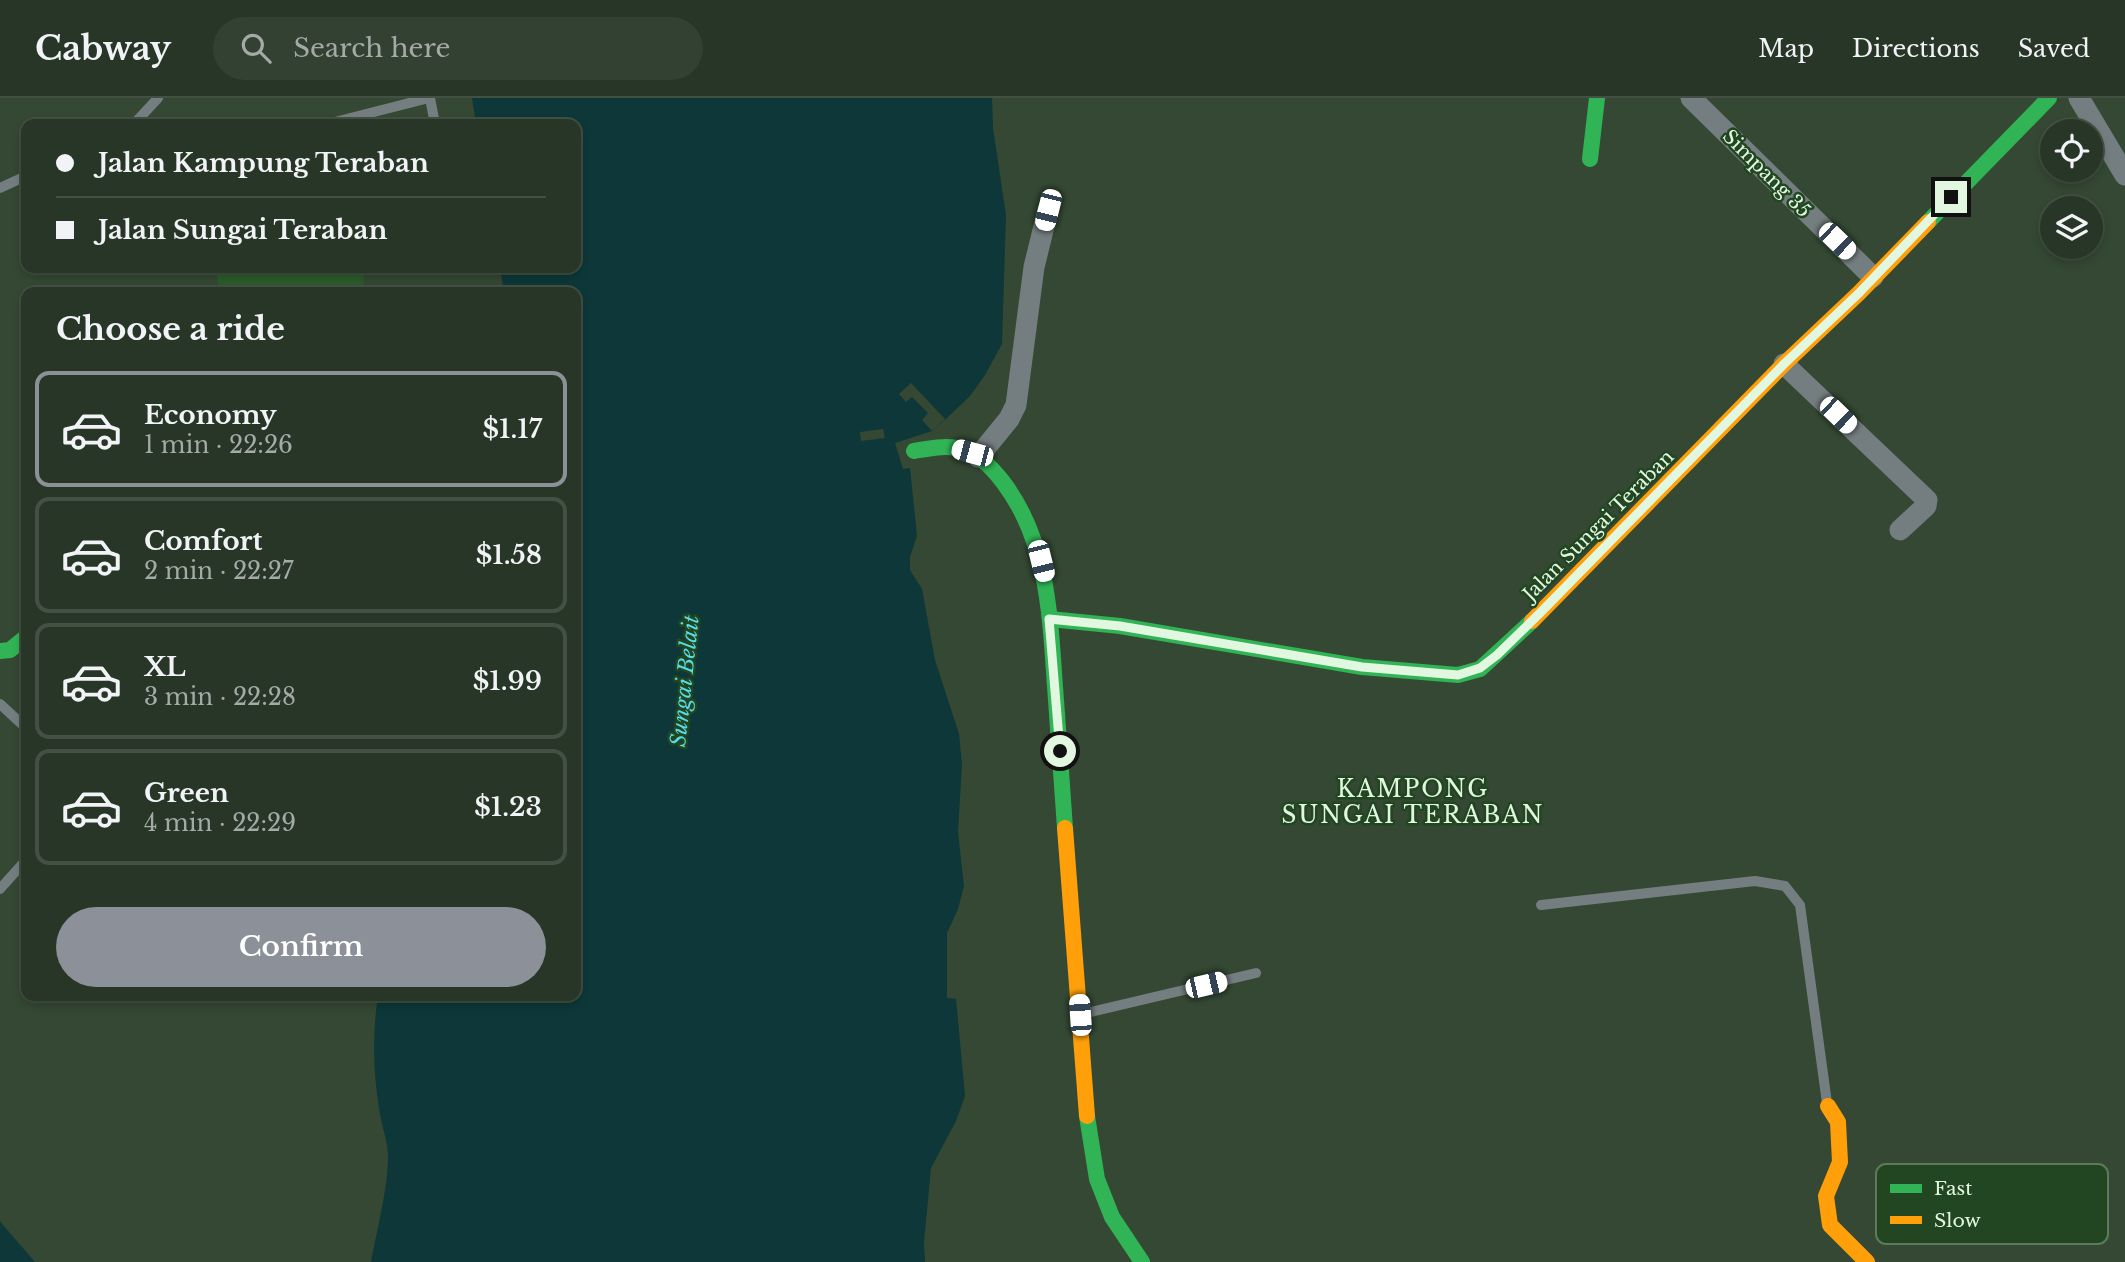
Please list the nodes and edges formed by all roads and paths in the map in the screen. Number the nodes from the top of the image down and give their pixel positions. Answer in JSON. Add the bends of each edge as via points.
{"nodes":[{"id":1,"x":158,"y":98,"type":"edge"},
{"id":2,"x":430,"y":98,"type":"edge"},
{"id":3,"x":1597,"y":98,"type":"edge"},
{"id":4,"x":1692,"y":98,"type":"edge"},
{"id":5,"x":2049,"y":98,"type":"edge"},
{"id":6,"x":2079,"y":98,"type":"edge"},
{"id":7,"x":139,"y":119,"type":"edge"},
{"id":8,"x":347,"y":119,"type":"edge"},
{"id":9,"x":434,"y":119,"type":"edge"},
{"id":10,"x":1590,"y":159,"type":"dead end"},
{"id":11,"x":2125,"y":175,"type":"edge"},
{"id":12,"x":21,"y":178,"type":"edge"},
{"id":13,"x":0,"y":188,"type":"edge"},
{"id":14,"x":1048,"y":210,"type":"dead end"},
{"id":15,"x":1873,"y":277,"type":"junction"},
{"id":16,"x":1784,"y":364,"type":"junction"},
{"id":17,"x":914,"y":451,"type":"dead end"},
{"id":18,"x":978,"y":457,"type":"junction"},
{"id":19,"x":1900,"y":530,"type":"dead end"},
{"id":20,"x":1049,"y":619,"type":"junction"},
{"id":21,"x":21,"y":641,"type":"edge"},
{"id":22,"x":0,"y":651,"type":"edge"},
{"id":23,"x":0,"y":704,"type":"edge"},
{"id":24,"x":21,"y":723,"type":"edge"},
{"id":25,"x":21,"y":866,"type":"edge"},
{"id":26,"x":0,"y":889,"type":"edge"},
{"id":27,"x":1541,"y":905,"type":"dead end"},
{"id":28,"x":1256,"y":973,"type":"dead end"},
{"id":29,"x":1080,"y":1015,"type":"junction"},
{"id":30,"x":1828,"y":1106,"type":"joint"},
{"id":31,"x":1142,"y":1262,"type":"edge"},
{"id":32,"x":1867,"y":1262,"type":"edge"}],
"edges":[{"from":1,"to":7,"type":"lane"},
{"from":2,"to":8,"type":"lane"},
{"from":2,"to":9,"type":"lane"},
{"from":3,"to":10,"type":"street"},
{"from":4,"to":15,"type":"street","name":"Simpang 35"},
{"from":5,"to":15,"type":"street","name":"Jalan Sungai Teraban"},
{"from":6,"to":11,"type":"street"},
{"from":12,"to":13,"type":"lane"},
{"from":14,"to":18,"type":"street","via":[[1034,267],[1016,405]]},
{"from":15,"to":16,"type":"street","name":"Jalan Sungai Teraban"},
{"from":16,"to":19,"type":"street","via":[[1927,500]]},
{"from":16,"to":20,"type":"street","name":"Jalan Sungai Teraban","via":[[1540,613],[1480,668],[1458,675],[1362,667],[1120,626]]},
{"from":17,"to":18,"type":"street","via":[[951,447]]},
{"from":18,"to":20,"type":"street","via":[[1014,495],[1030,524],[1045,575]]},
{"from":20,"to":29,"type":"street"},
{"from":21,"to":22,"type":"street"},
{"from":23,"to":24,"type":"lane"},
{"from":25,"to":26,"type":"lane"},
{"from":27,"to":30,"type":"lane","via":[[1755,881],[1785,886],[1800,905]]},
{"from":28,"to":29,"type":"lane"},
{"from":29,"to":31,"type":"street","via":[[1088,1132],[1097,1179],[1112,1217]]},
{"from":30,"to":32,"type":"street","via":[[1838,1122],[1840,1162],[1826,1195],[1830,1225]]}]}
